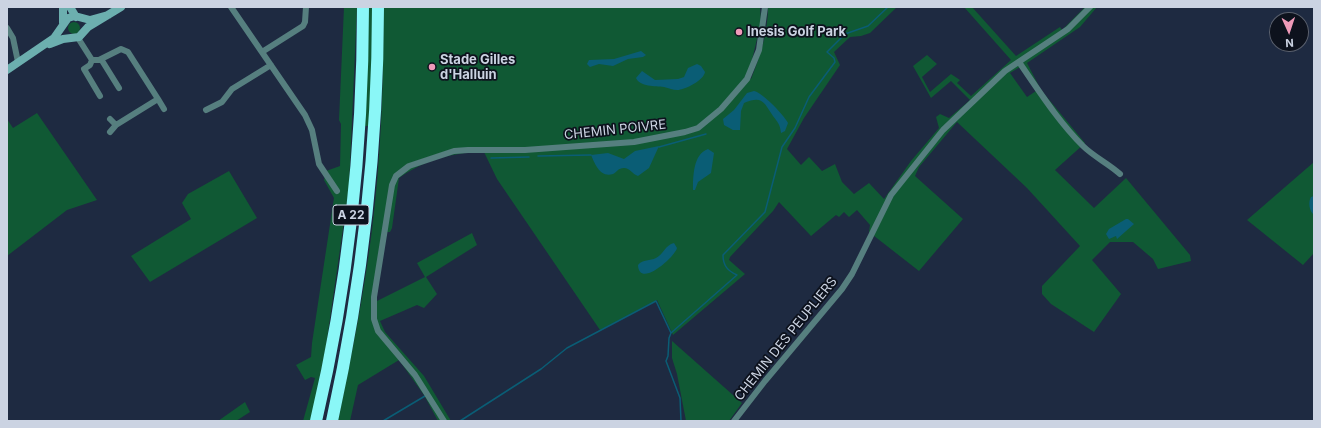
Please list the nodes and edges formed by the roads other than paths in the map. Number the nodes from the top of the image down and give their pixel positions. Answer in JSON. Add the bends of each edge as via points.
{"nodes":[{"id":1,"x":63,"y":7,"type":"edge"},
{"id":2,"x":70,"y":7,"type":"edge"},
{"id":3,"x":121,"y":7,"type":"edge"},
{"id":4,"x":231,"y":7,"type":"edge"},
{"id":5,"x":306,"y":7,"type":"edge"},
{"id":6,"x":363,"y":7,"type":"edge"},
{"id":7,"x":378,"y":7,"type":"edge"},
{"id":8,"x":765,"y":7,"type":"edge"},
{"id":9,"x":1090,"y":7,"type":"edge"},
{"id":10,"x":108,"y":15,"type":"junction"},
{"id":11,"x":78,"y":18,"type":"junction"},
{"id":12,"x":63,"y":25,"type":"junction"},
{"id":13,"x":7,"y":28,"type":"edge"},
{"id":14,"x":84,"y":31,"type":"junction"},
{"id":15,"x":75,"y":38,"type":"junction"},
{"id":16,"x":38,"y":49,"type":"junction"},
{"id":17,"x":262,"y":52,"type":"junction"},
{"id":18,"x":101,"y":59,"type":"junction"},
{"id":19,"x":92,"y":60,"type":"junction"},
{"id":20,"x":18,"y":62,"type":"junction"},
{"id":21,"x":1019,"y":62,"type":"junction"},
{"id":22,"x":271,"y":65,"type":"junction"},
{"id":23,"x":7,"y":70,"type":"edge"},
{"id":24,"x":119,"y":88,"type":"dead end"},
{"id":25,"x":100,"y":96,"type":"dead end"},
{"id":26,"x":158,"y":99,"type":"junction"},
{"id":27,"x":164,"y":109,"type":"dead end"},
{"id":28,"x":206,"y":110,"type":"dead end"},
{"id":29,"x":110,"y":119,"type":"dead end"},
{"id":30,"x":116,"y":125,"type":"junction"},
{"id":31,"x":110,"y":132,"type":"dead end"},
{"id":32,"x":1120,"y":174,"type":"dead end"},
{"id":33,"x":337,"y":190,"type":"dead end"},
{"id":34,"x":316,"y":421,"type":"edge"},
{"id":35,"x":332,"y":421,"type":"edge"},
{"id":36,"x":444,"y":421,"type":"edge"},
{"id":37,"x":734,"y":421,"type":"edge"}],
"edges":[{"from":1,"to":12,"type":"main road"},
{"from":2,"to":11,"type":"main road"},
{"from":3,"to":10,"type":"main road"},
{"from":4,"to":17,"type":"street"},
{"from":5,"to":17,"type":"street","via":[[303,26]]},
{"from":6,"to":34,"type":"highway","number":"A 22","via":[[360,111],[351,218],[333,338]]},
{"from":7,"to":35,"type":"highway","number":"A 22","via":[[375,118],[365,225],[350,329]]},
{"from":8,"to":36,"type":"street","name":"CHEMIN POIVRE","via":[[761,41],[749,75],[721,109],[698,128],[629,142],[525,150],[460,150],[409,166],[396,176],[392,185],[374,297],[374,319],[378,331],[413,372]]},
{"from":9,"to":21,"type":"street","name":"CHEMIN DES PEUPLIERS","via":[[1068,29]]},
{"from":10,"to":11,"type":"main road","via":[[93,20]]},
{"from":10,"to":14,"type":"main road"},
{"from":11,"to":12,"type":"main road","via":[[69,17]]},
{"from":11,"to":14,"type":"main road","via":[[84,24]]},
{"from":12,"to":15,"type":"main road","via":[[65,35]]},
{"from":12,"to":16,"type":"main road","via":[[54,38]]},
{"from":13,"to":20,"type":"street","via":[[13,38]]},
{"from":14,"to":15,"type":"main road"},
{"from":15,"to":16,"type":"main road","via":[[60,40]]},
{"from":15,"to":19,"type":"street"},
{"from":16,"to":20,"type":"main road"},
{"from":17,"to":22,"type":"street"},
{"from":18,"to":19,"type":"street"},
{"from":18,"to":24,"type":"street"},
{"from":18,"to":26,"type":"street","via":[[118,50],[128,52]]},
{"from":19,"to":25,"type":"street","via":[[84,69]]},
{"from":20,"to":23,"type":"main road"},
{"from":21,"to":32,"type":"street","via":[[1071,134],[1093,156]]},
{"from":21,"to":37,"type":"street","name":"CHEMIN DES PEUPLIERS","via":[[1005,71],[948,125],[910,169],[889,198],[845,286],[765,380]]},
{"from":22,"to":28,"type":"street","via":[[232,89],[222,102]]},
{"from":22,"to":33,"type":"street","via":[[306,115],[319,164]]},
{"from":26,"to":27,"type":"street"},
{"from":26,"to":30,"type":"street"},
{"from":29,"to":30,"type":"street"},
{"from":30,"to":31,"type":"street"}]}
